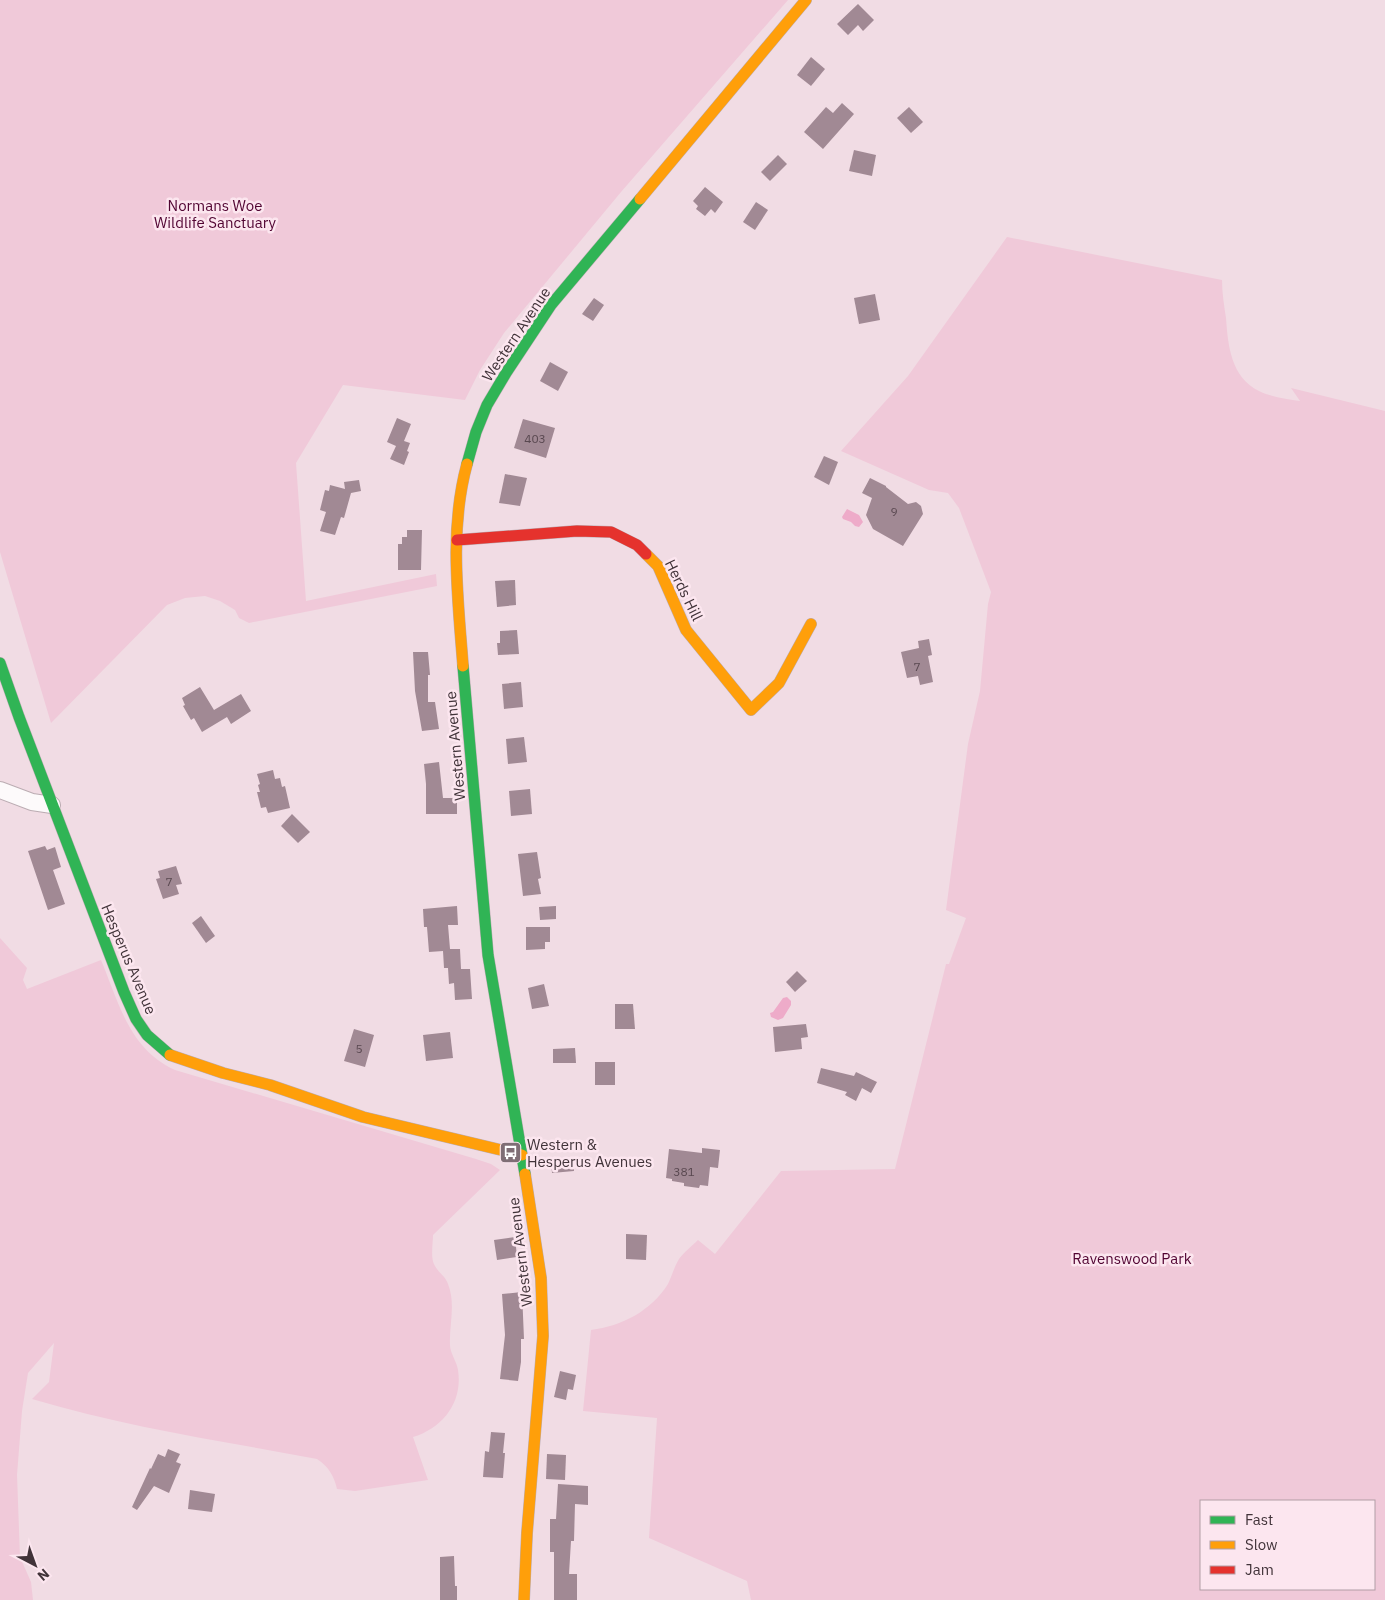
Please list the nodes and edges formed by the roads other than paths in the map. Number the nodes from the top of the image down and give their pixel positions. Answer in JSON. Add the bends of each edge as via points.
{"nodes":[{"id":1,"x":806,"y":0,"type":"edge"},
{"id":2,"x":456,"y":540,"type":"junction"},
{"id":3,"x":811,"y":624,"type":"dead end"},
{"id":4,"x":0,"y":663,"type":"edge"},
{"id":5,"x":0,"y":790,"type":"edge"},
{"id":6,"x":52,"y":805,"type":"junction"},
{"id":7,"x":522,"y":1155,"type":"junction"},
{"id":8,"x":524,"y":1600,"type":"edge"}],
"edges":[{"from":1,"to":2,"type":"main road","name":"Western Avenue","via":[[551,306],[506,372],[476,432],[464,476]]},
{"from":2,"to":3,"type":"main road","name":"Herds Hill","via":[[612,532],[637,546],[658,566],[686,630],[751,710],[779,682]]},
{"from":2,"to":7,"type":"main road","name":"Western Avenue","via":[[458,606],[488,955]]},
{"from":4,"to":6,"type":"main road","name":"Hesperus Avenue"},
{"from":5,"to":6,"type":"street","via":[[32,802]]},
{"from":6,"to":7,"type":"main road","name":"Hesperus Avenue","via":[[136,1019],[147,1036],[172,1056],[363,1117]]},
{"from":7,"to":8,"type":"main road","name":"Western Avenue","via":[[541,1278],[543,1336]]}]}
